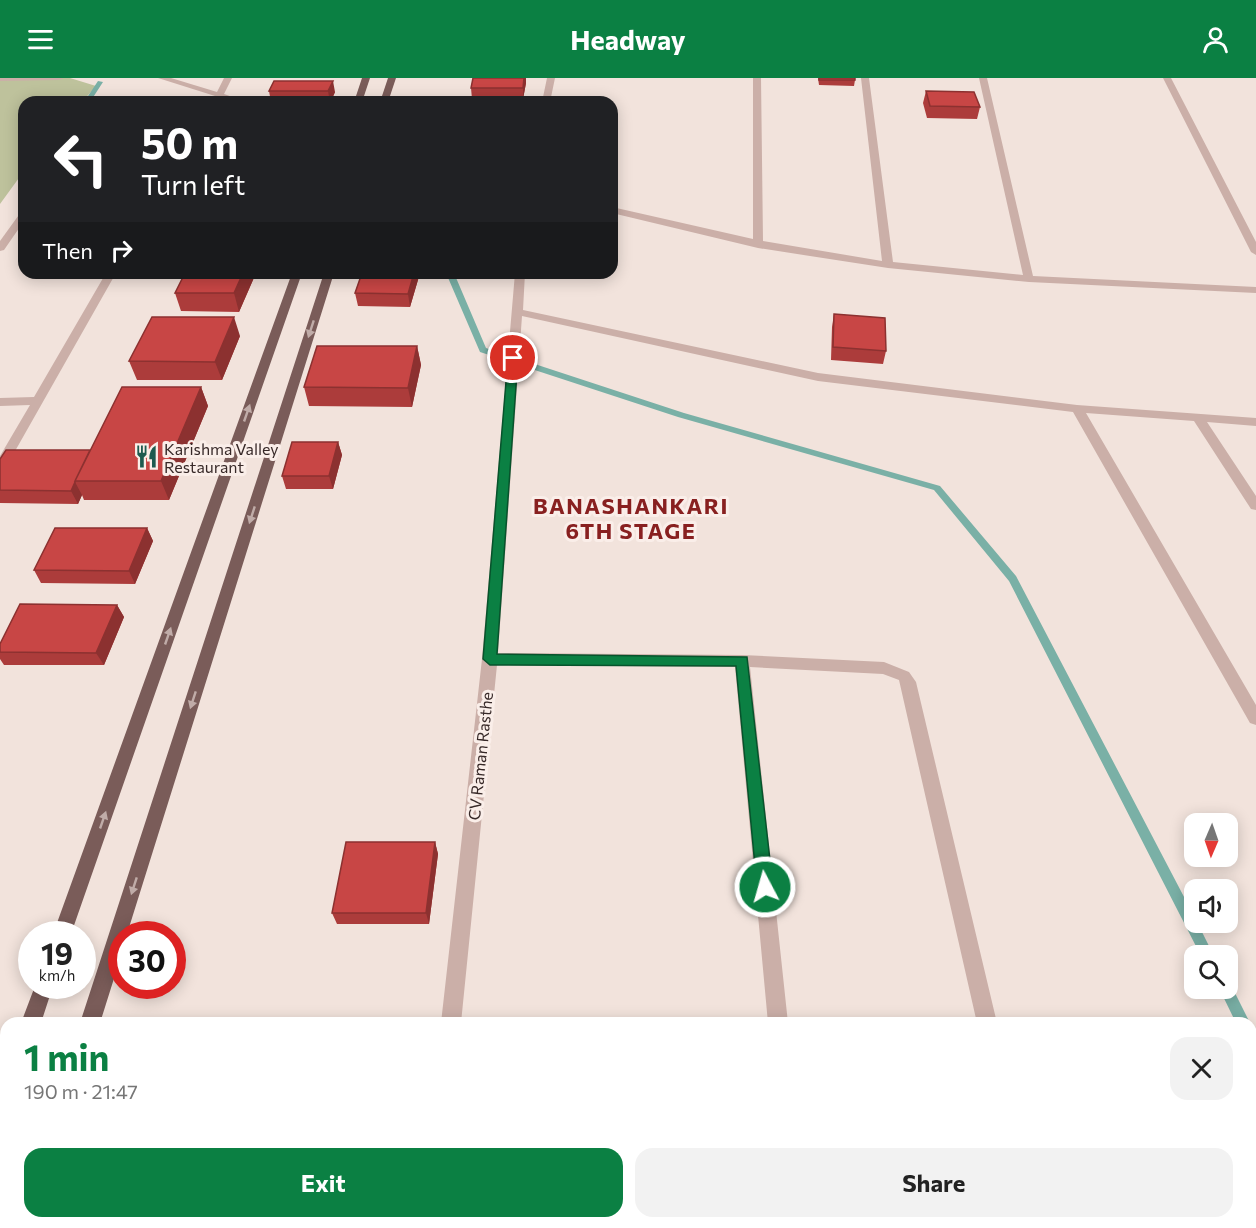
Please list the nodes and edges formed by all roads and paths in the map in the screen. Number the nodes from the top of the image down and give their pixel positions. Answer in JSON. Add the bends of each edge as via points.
{"nodes":[{"id":1,"x":59,"y":78,"type":"edge"},
{"id":2,"x":162,"y":78,"type":"edge"},
{"id":3,"x":228,"y":78,"type":"edge"},
{"id":4,"x":366,"y":78,"type":"edge"},
{"id":5,"x":392,"y":78,"type":"edge"},
{"id":6,"x":551,"y":78,"type":"edge"},
{"id":7,"x":757,"y":78,"type":"edge"},
{"id":8,"x":865,"y":78,"type":"edge"},
{"id":9,"x":983,"y":78,"type":"edge"},
{"id":10,"x":1167,"y":78,"type":"edge"},
{"id":11,"x":0,"y":79,"type":"edge"},
{"id":12,"x":219,"y":95,"type":"junction"},
{"id":13,"x":222,"y":96,"type":"edge"},
{"id":14,"x":360,"y":96,"type":"edge"},
{"id":15,"x":386,"y":96,"type":"edge"},
{"id":16,"x":547,"y":96,"type":"edge"},
{"id":17,"x":618,"y":211,"type":"edge"},
{"id":18,"x":18,"y":222,"type":"edge"},
{"id":19,"x":759,"y":245,"type":"junction"},
{"id":20,"x":0,"y":248,"type":"edge"},
{"id":21,"x":1256,"y":252,"type":"edge"},
{"id":22,"x":888,"y":265,"type":"junction"},
{"id":23,"x":108,"y":279,"type":"edge"},
{"id":24,"x":295,"y":279,"type":"edge"},
{"id":25,"x":327,"y":279,"type":"edge"},
{"id":26,"x":520,"y":279,"type":"edge"},
{"id":27,"x":1029,"y":279,"type":"junction"},
{"id":28,"x":1256,"y":290,"type":"edge"},
{"id":29,"x":517,"y":312,"type":"junction"},
{"id":30,"x":38,"y":401,"type":"junction"},
{"id":31,"x":0,"y":402,"type":"edge"},
{"id":32,"x":1077,"y":409,"type":"junction"},
{"id":33,"x":1199,"y":419,"type":"junction"},
{"id":34,"x":1256,"y":422,"type":"edge"},
{"id":35,"x":0,"y":467,"type":"edge"},
{"id":36,"x":1256,"y":506,"type":"edge"},
{"id":37,"x":490,"y":659,"type":"junction"},
{"id":38,"x":742,"y":661,"type":"junction"},
{"id":39,"x":1256,"y":719,"type":"edge"},
{"id":40,"x":67,"y":921,"type":"edge"},
{"id":41,"x":39,"y":999,"type":"edge"},
{"id":42,"x":33,"y":1017,"type":"edge"},
{"id":43,"x":92,"y":1017,"type":"edge"},
{"id":44,"x":452,"y":1017,"type":"edge"},
{"id":45,"x":777,"y":1017,"type":"edge"},
{"id":46,"x":986,"y":1017,"type":"edge"}],
"edges":[{"from":1,"to":11,"type":"street"},
{"from":2,"to":12,"type":"street"},
{"from":3,"to":12,"type":"street"},
{"from":4,"to":14,"type":"main road"},
{"from":5,"to":15,"type":"main road"},
{"from":6,"to":16,"type":"street"},
{"from":7,"to":19,"type":"street"},
{"from":8,"to":22,"type":"street"},
{"from":9,"to":27,"type":"street"},
{"from":10,"to":21,"type":"street"},
{"from":12,"to":13,"type":"street"},
{"from":17,"to":19,"type":"street"},
{"from":18,"to":20,"type":"street"},
{"from":19,"to":22,"type":"street"},
{"from":22,"to":27,"type":"street"},
{"from":23,"to":30,"type":"street"},
{"from":40,"to":24,"type":"main road","one_way":true},
{"from":25,"to":43,"type":"main road","one_way":true},
{"from":26,"to":29,"type":"street","name":"CV Raman Rasthe"},
{"from":27,"to":28,"type":"street"},
{"from":29,"to":32,"type":"street","via":[[818,377]]},
{"from":29,"to":37,"type":"street","name":"CV Raman Rasthe"},
{"from":30,"to":31,"type":"street"},
{"from":30,"to":35,"type":"street"},
{"from":32,"to":33,"type":"street"},
{"from":32,"to":39,"type":"street"},
{"from":33,"to":34,"type":"street"},
{"from":33,"to":36,"type":"street"},
{"from":37,"to":38,"type":"street"},
{"from":37,"to":44,"type":"street","name":"CV Raman Rasthe"},
{"from":38,"to":45,"type":"street"},
{"from":38,"to":46,"type":"street","via":[[884,668],[904,676]]},
{"from":41,"to":42,"type":"main road"}]}
